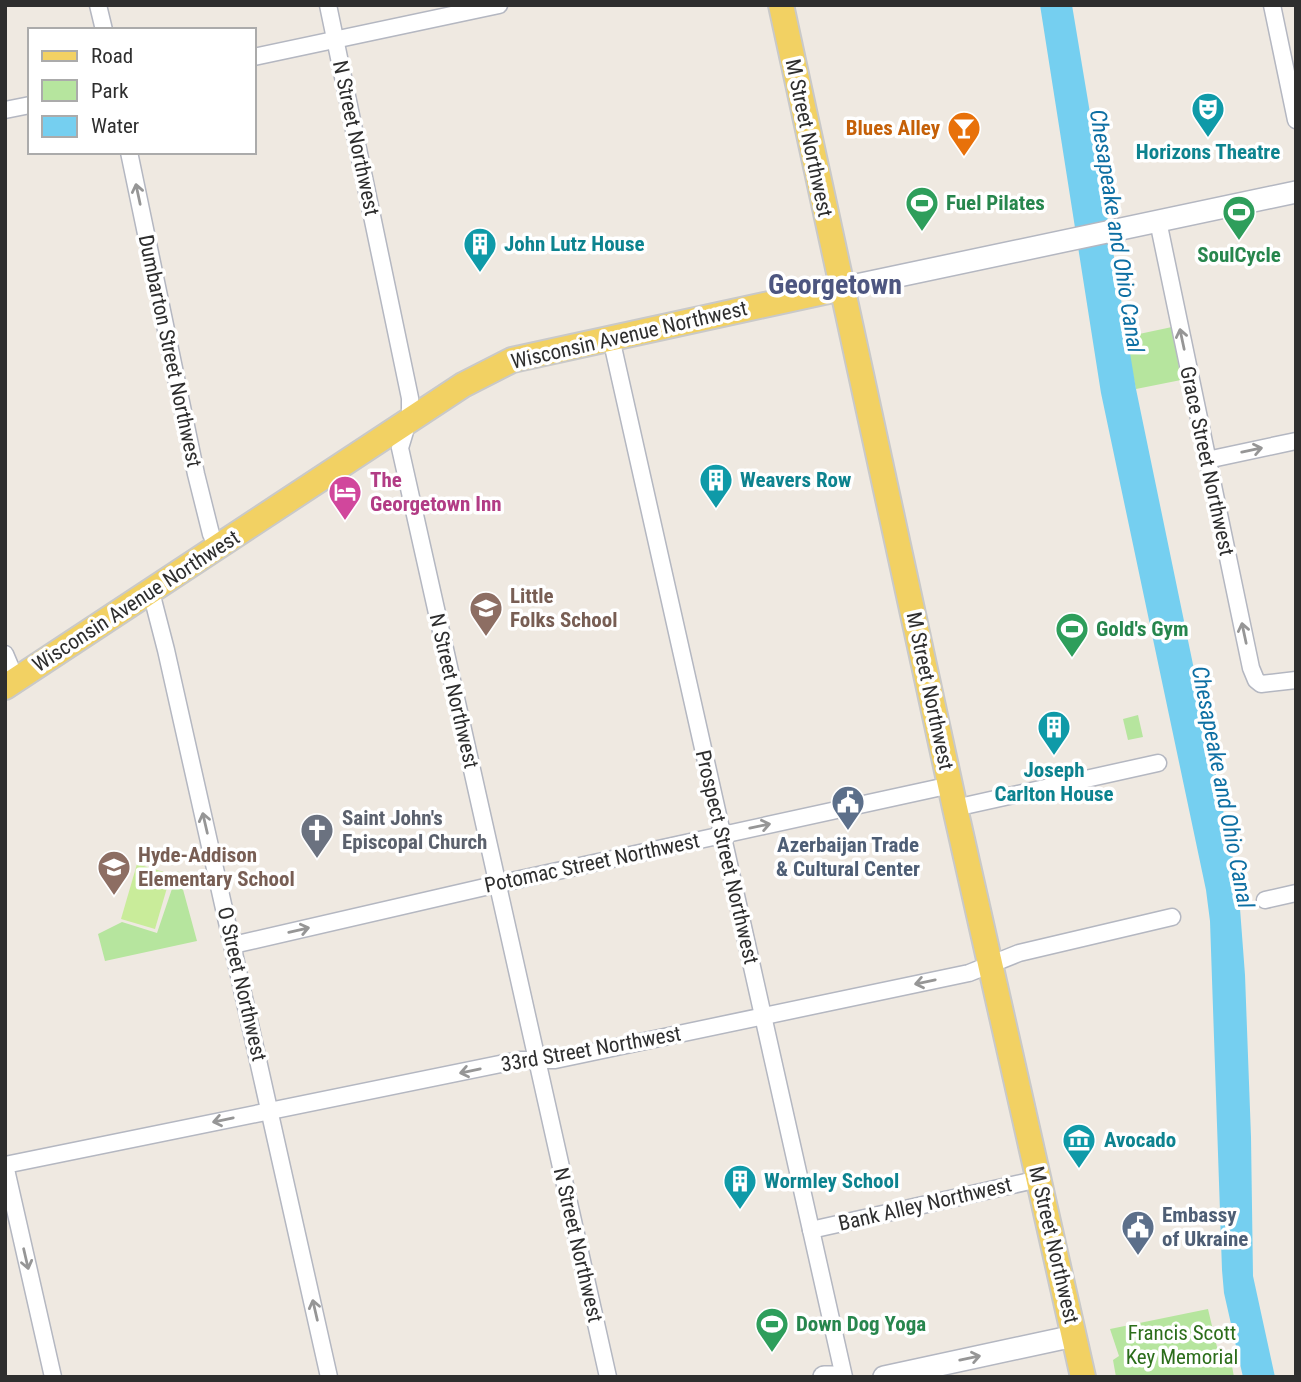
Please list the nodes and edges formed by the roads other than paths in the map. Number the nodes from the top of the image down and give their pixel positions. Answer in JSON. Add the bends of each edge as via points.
{"nodes":[{"id":1,"x":99,"y":5,"type":"edge"},
{"id":2,"x":328,"y":5,"type":"edge"},
{"id":3,"x":499,"y":5,"type":"edge"},
{"id":4,"x":781,"y":5,"type":"edge"},
{"id":5,"x":1272,"y":5,"type":"edge"},
{"id":6,"x":104,"y":28,"type":"edge"},
{"id":7,"x":335,"y":39,"type":"junction"},
{"id":8,"x":256,"y":57,"type":"edge"},
{"id":9,"x":28,"y":105,"type":"edge"},
{"id":10,"x":5,"y":110,"type":"edge"},
{"id":11,"x":1296,"y":120,"type":"edge"},
{"id":12,"x":129,"y":154,"type":"edge"},
{"id":13,"x":1296,"y":192,"type":"edge"},
{"id":14,"x":1158,"y":221,"type":"junction"},
{"id":15,"x":842,"y":288,"type":"junction"},
{"id":16,"x":611,"y":338,"type":"junction"},
{"id":17,"x":408,"y":422,"type":"junction"},
{"id":18,"x":1296,"y":441,"type":"edge"},
{"id":19,"x":1207,"y":460,"type":"junction"},
{"id":20,"x":217,"y":547,"type":"junction"},
{"id":21,"x":151,"y":592,"type":"junction"},
{"id":22,"x":5,"y":654,"type":"edge"},
{"id":23,"x":1296,"y":680,"type":"edge"},
{"id":24,"x":11,"y":684,"type":"edge"},
{"id":25,"x":1158,"y":764,"type":"dead end"},
{"id":26,"x":953,"y":797,"type":"junction"},
{"id":27,"x":722,"y":834,"type":"junction"},
{"id":28,"x":498,"y":884,"type":"junction"},
{"id":29,"x":1296,"y":893,"type":"edge"},
{"id":30,"x":1265,"y":900,"type":"dead end"},
{"id":31,"x":1172,"y":918,"type":"dead end"},
{"id":32,"x":233,"y":945,"type":"junction"},
{"id":33,"x":991,"y":964,"type":"junction"},
{"id":34,"x":763,"y":1017,"type":"junction"},
{"id":35,"x":537,"y":1060,"type":"junction"},
{"id":36,"x":270,"y":1111,"type":"junction"},
{"id":37,"x":5,"y":1165,"type":"edge"},
{"id":38,"x":1039,"y":1178,"type":"junction"},
{"id":39,"x":811,"y":1230,"type":"junction"},
{"id":40,"x":1074,"y":1336,"type":"junction"},
{"id":41,"x":53,"y":1377,"type":"edge"},
{"id":42,"x":330,"y":1377,"type":"edge"},
{"id":43,"x":608,"y":1377,"type":"edge"},
{"id":44,"x":824,"y":1377,"type":"edge"},
{"id":45,"x":834,"y":1377,"type":"edge"},
{"id":46,"x":844,"y":1377,"type":"edge"},
{"id":47,"x":884,"y":1377,"type":"edge"},
{"id":48,"x":1083,"y":1377,"type":"edge"}],
"edges":[{"from":1,"to":6,"type":"street"},
{"from":2,"to":7,"type":"street","name":"N Street Northwest"},
{"from":3,"to":7,"type":"street"},
{"from":4,"to":15,"type":"main road","name":"M Street Northwest"},
{"from":5,"to":11,"type":"street"},
{"from":7,"to":8,"type":"street"},
{"from":7,"to":17,"type":"street","name":"N Street Northwest","via":[[410,398]]},
{"from":9,"to":10,"type":"street"},
{"from":20,"to":12,"type":"street","name":"Dumbarton Street Northwest","one_way":true,"via":[[193,462]]},
{"from":13,"to":14,"type":"main road","name":"Wisconsin Avenue Northwest"},
{"from":14,"to":15,"type":"main road","name":"Wisconsin Avenue Northwest"},
{"from":19,"to":14,"type":"street","name":"Grace Street Northwest","one_way":true},
{"from":15,"to":16,"type":"main road","name":"Wisconsin Avenue Northwest"},
{"from":15,"to":26,"type":"main road","name":"M Street Northwest"},
{"from":16,"to":17,"type":"main road","name":"Wisconsin Avenue Northwest","via":[[497,366]]},
{"from":16,"to":27,"type":"street","name":"Prospect Street Northwest"},
{"from":17,"to":20,"type":"main road","name":"Wisconsin Avenue Northwest"},
{"from":17,"to":28,"type":"street","name":"N Street Northwest","via":[[400,447]]},
{"from":19,"to":18,"type":"street","one_way":true},
{"from":23,"to":19,"type":"street","name":"Grace Street Northwest","one_way":true,"via":[[1261,684],[1251,668]]},
{"from":20,"to":21,"type":"main road","name":"Wisconsin Avenue Northwest"},
{"from":21,"to":24,"type":"main road","name":"Wisconsin Avenue Northwest"},
{"from":32,"to":21,"type":"street","name":"O Street Northwest","one_way":true},
{"from":22,"to":24,"type":"street"},
{"from":25,"to":26,"type":"street","name":"Potomac Street Northwest"},
{"from":27,"to":26,"type":"street","name":"Potomac Street Northwest","one_way":true},
{"from":26,"to":33,"type":"main road","name":"M Street Northwest"},
{"from":27,"to":28,"type":"street","name":"Potomac Street Northwest"},
{"from":27,"to":34,"type":"street","name":"Prospect Street Northwest"},
{"from":32,"to":28,"type":"street","name":"Potomac Street Northwest","one_way":true},
{"from":28,"to":35,"type":"street","name":"N Street Northwest"},
{"from":29,"to":30,"type":"street"},
{"from":31,"to":33,"type":"street","name":"33rd Street Northwest","via":[[1019,953]]},
{"from":32,"to":36,"type":"street","name":"O Street Northwest"},
{"from":33,"to":34,"type":"street","name":"33rd Street Northwest","one_way":true,"via":[[969,973]]},
{"from":33,"to":38,"type":"main road","name":"M Street Northwest"},
{"from":34,"to":35,"type":"street","name":"33rd Street Northwest"},
{"from":34,"to":39,"type":"street","name":"Prospect Street Northwest"},
{"from":35,"to":36,"type":"street","name":"33rd Street Northwest","one_way":true},
{"from":35,"to":43,"type":"street","name":"N Street Northwest"},
{"from":36,"to":37,"type":"street","name":"33rd Street Northwest","one_way":true},
{"from":42,"to":36,"type":"street","name":"O Street Northwest","one_way":true},
{"from":37,"to":41,"type":"street","one_way":true},
{"from":38,"to":39,"type":"street","name":"Bank Alley Northwest"},
{"from":38,"to":40,"type":"main road","name":"M Street Northwest"},
{"from":39,"to":46,"type":"street","name":"Prospect Street Northwest"},
{"from":47,"to":40,"type":"main road","one_way":true},
{"from":40,"to":48,"type":"main road","name":"M Street Northwest"},
{"from":44,"to":45,"type":"main road"}]}
